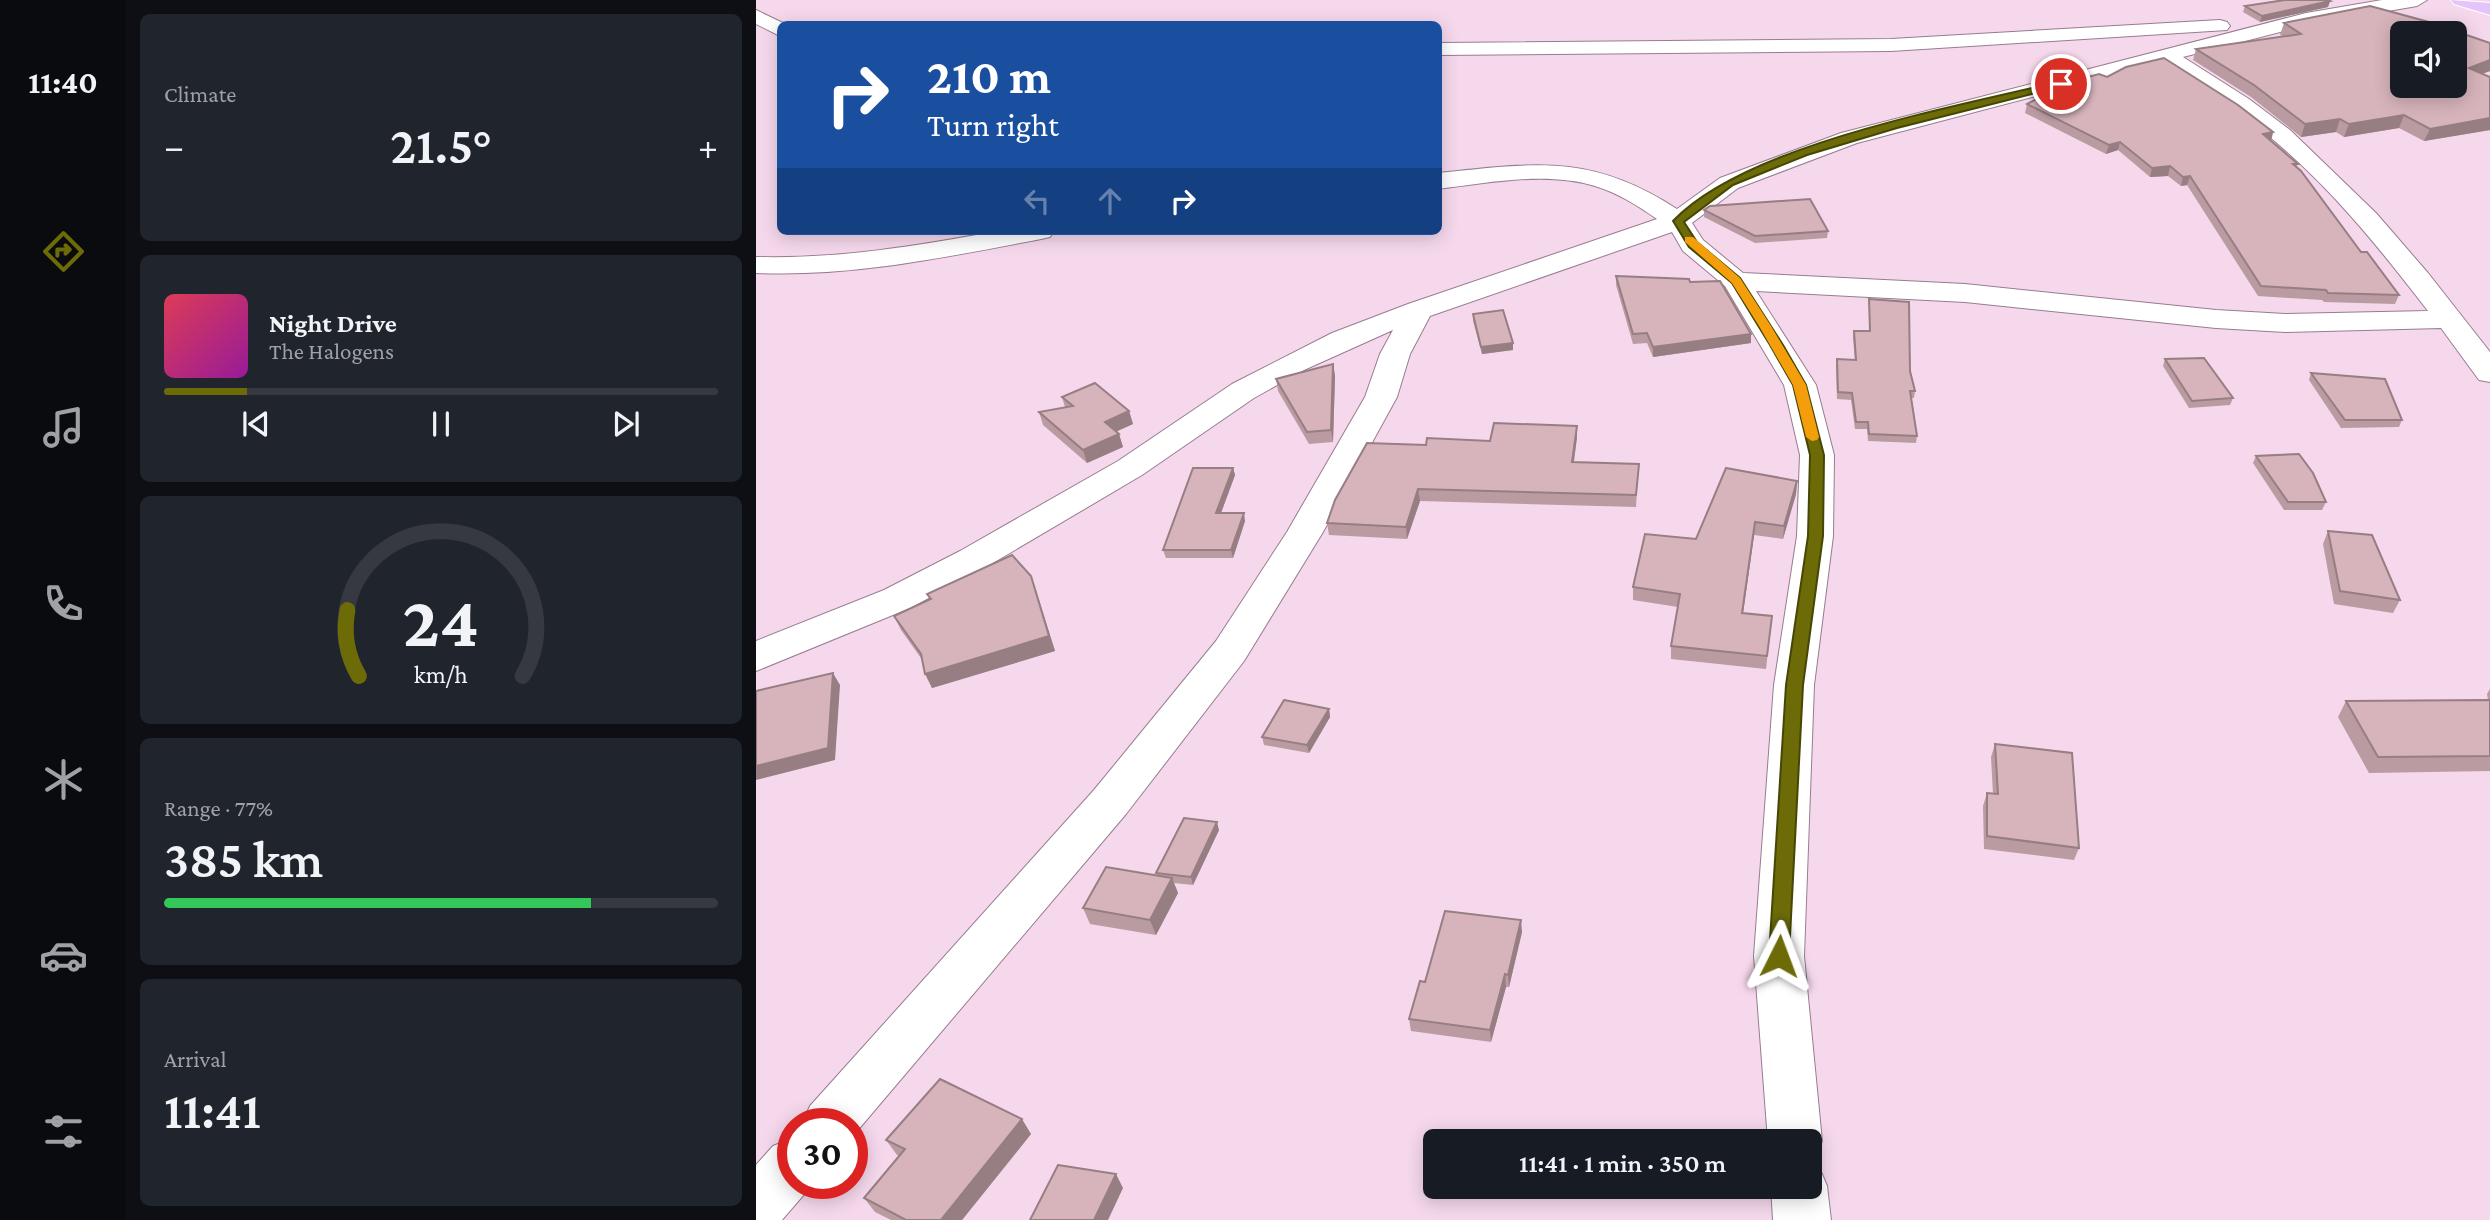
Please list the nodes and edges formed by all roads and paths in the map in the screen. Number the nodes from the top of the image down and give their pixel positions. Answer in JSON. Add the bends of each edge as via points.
{"nodes":[{"id":1,"x":2417,"y":0,"type":"edge"},
{"id":2,"x":2461,"y":0,"type":"edge"},
{"id":3,"x":2490,"y":9,"type":"edge"},
{"id":4,"x":756,"y":16,"type":"edge"},
{"id":5,"x":2306,"y":19,"type":"junction"},
{"id":6,"x":777,"y":28,"type":"edge"},
{"id":7,"x":1442,"y":49,"type":"edge"},
{"id":8,"x":2168,"y":57,"type":"junction"},
{"id":9,"x":1442,"y":181,"type":"edge"},
{"id":10,"x":1678,"y":221,"type":"junction"},
{"id":11,"x":1015,"y":235,"type":"edge"},
{"id":12,"x":756,"y":265,"type":"edge"},
{"id":13,"x":1736,"y":281,"type":"junction"},
{"id":14,"x":1418,"y":310,"type":"junction"},
{"id":15,"x":2450,"y":319,"type":"junction"},
{"id":16,"x":2490,"y":373,"type":"edge"},
{"id":17,"x":756,"y":657,"type":"edge"},
{"id":18,"x":843,"y":1108,"type":"edge"},
{"id":19,"x":1794,"y":1129,"type":"edge"},
{"id":20,"x":777,"y":1183,"type":"edge"},
{"id":21,"x":1800,"y":1199,"type":"edge"},
{"id":22,"x":756,"y":1207,"type":"edge"},
{"id":23,"x":1802,"y":1220,"type":"edge"}],
"edges":[{"from":1,"to":5,"type":"street"},
{"from":2,"to":3,"type":"highway"},
{"from":4,"to":6,"type":"street"},
{"from":5,"to":7,"type":"street","via":[[1891,45]]},
{"from":5,"to":8,"type":"street"},
{"from":8,"to":10,"type":"street","via":[[1803,153],[1729,183]]},
{"from":8,"to":15,"type":"street","via":[[2249,110],[2317,167],[2399,254]]},
{"from":9,"to":10,"type":"street","via":[[1519,172],[1566,173],[1602,180],[1638,195]]},
{"from":10,"to":13,"type":"street","via":[[1693,244]]},
{"from":10,"to":14,"type":"street"},
{"from":11,"to":12,"type":"street","via":[[842,262]]},
{"from":13,"to":15,"type":"street","via":[[1965,293],[2285,323]]},
{"from":13,"to":19,"type":"street","via":[[1800,385],[1817,455],[1815,536],[1794,685],[1779,956]]},
{"from":14,"to":17,"type":"street","via":[[1343,339],[1253,385],[1130,468],[908,594]]},
{"from":14,"to":18,"type":"street","via":[[1395,354],[1381,397],[1305,533],[1230,651],[1110,802]]},
{"from":15,"to":16,"type":"street"},
{"from":20,"to":22,"type":"street"},
{"from":21,"to":23,"type":"street"}]}
